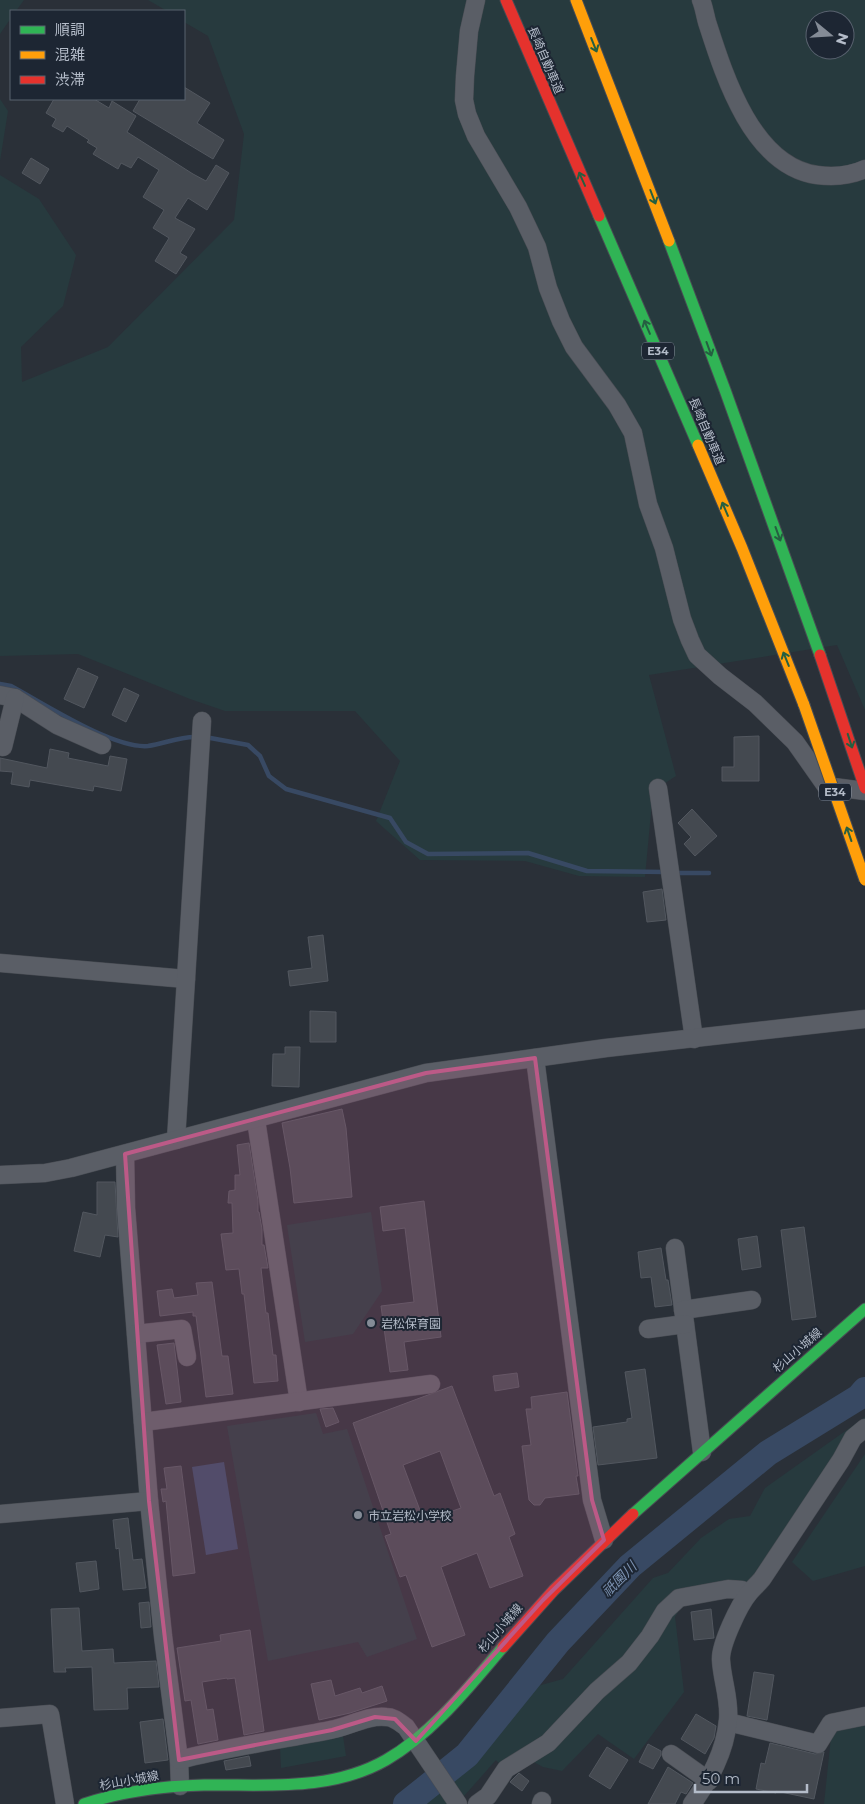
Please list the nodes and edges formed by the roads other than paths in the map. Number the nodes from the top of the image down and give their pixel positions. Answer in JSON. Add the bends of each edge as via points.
{"nodes":[{"id":1,"x":476,"y":0,"type":"edge"},
{"id":2,"x":506,"y":0,"type":"edge"},
{"id":3,"x":576,"y":0,"type":"edge"},
{"id":4,"x":701,"y":0,"type":"edge"},
{"id":5,"x":865,"y":168,"type":"edge"},
{"id":6,"x":7,"y":696,"type":"edge"},
{"id":7,"x":201,"y":732,"type":"dead end"},
{"id":8,"x":102,"y":745,"type":"dead end"},
{"id":9,"x":3,"y":748,"type":"dead end"},
{"id":10,"x":658,"y":788,"type":"dead end"},
{"id":11,"x":865,"y":790,"type":"edge"},
{"id":12,"x":865,"y":880,"type":"edge"},
{"id":13,"x":0,"y":963,"type":"edge"},
{"id":14,"x":186,"y":979,"type":"junction"},
{"id":15,"x":865,"y":1020,"type":"edge"},
{"id":16,"x":694,"y":1039,"type":"junction"},
{"id":17,"x":535,"y":1058,"type":"junction"},
{"id":18,"x":256,"y":1120,"type":"junction"},
{"id":19,"x":176,"y":1140,"type":"junction"},
{"id":20,"x":125,"y":1154,"type":"junction"},
{"id":21,"x":0,"y":1176,"type":"edge"},
{"id":22,"x":675,"y":1248,"type":"dead end"},
{"id":23,"x":752,"y":1300,"type":"dead end"},
{"id":24,"x":865,"y":1309,"type":"edge"},
{"id":25,"x":684,"y":1317,"type":"junction"},
{"id":26,"x":648,"y":1329,"type":"dead end"},
{"id":27,"x":136,"y":1334,"type":"junction"},
{"id":28,"x":187,"y":1357,"type":"dead end"},
{"id":29,"x":431,"y":1384,"type":"dead end"},
{"id":30,"x":299,"y":1402,"type":"junction"},
{"id":31,"x":142,"y":1422,"type":"junction"},
{"id":32,"x":865,"y":1428,"type":"edge"},
{"id":33,"x":702,"y":1452,"type":"junction"},
{"id":34,"x":149,"y":1501,"type":"junction"},
{"id":35,"x":0,"y":1514,"type":"edge"},
{"id":36,"x":604,"y":1540,"type":"junction"},
{"id":37,"x":748,"y":1594,"type":"junction"},
{"id":38,"x":865,"y":1716,"type":"edge"},
{"id":39,"x":0,"y":1718,"type":"edge"},
{"id":40,"x":728,"y":1722,"type":"junction"},
{"id":41,"x":416,"y":1741,"type":"junction"},
{"id":42,"x":671,"y":1754,"type":"dead end"},
{"id":43,"x":179,"y":1760,"type":"junction"},
{"id":44,"x":709,"y":1781,"type":"junction"},
{"id":45,"x":180,"y":1786,"type":"junction"},
{"id":46,"x":64,"y":1804,"type":"edge"},
{"id":47,"x":84,"y":1804,"type":"edge"},
{"id":48,"x":458,"y":1804,"type":"edge"},
{"id":49,"x":477,"y":1804,"type":"edge"},
{"id":50,"x":692,"y":1804,"type":"edge"}],
"edges":[{"from":1,"to":11,"type":"street","via":[[465,76],[467,114],[537,247],[560,321],[633,433],[648,504],[664,548],[682,619],[697,655],[755,703],[795,742],[826,786]]},
{"from":12,"to":2,"type":"main road","name":"長崎自動車道","number":"E34","one_way":true,"bridge":true,"via":[[804,704],[742,548]]},
{"from":3,"to":11,"type":"main road","number":"E34","one_way":true,"via":[[778,534]]},
{"from":4,"to":5,"type":"street","via":[[740,107],[767,146],[780,159],[806,173],[830,177]]},
{"from":6,"to":8,"type":"street","via":[[57,725]]},
{"from":6,"to":9,"type":"street"},
{"from":7,"to":14,"type":"street"},
{"from":10,"to":16,"type":"street"},
{"from":13,"to":14,"type":"street"},
{"from":14,"to":19,"type":"street"},
{"from":15,"to":16,"type":"street"},
{"from":16,"to":17,"type":"street"},
{"from":17,"to":18,"type":"street","via":[[426,1073]]},
{"from":17,"to":36,"type":"street","via":[[592,1500]]},
{"from":18,"to":19,"type":"street"},
{"from":18,"to":30,"type":"street"},
{"from":19,"to":20,"type":"street"},
{"from":20,"to":21,"type":"street","via":[[45,1173]]},
{"from":20,"to":27,"type":"street"},
{"from":22,"to":25,"type":"street"},
{"from":23,"to":25,"type":"street"},
{"from":24,"to":33,"type":"main road","name":"杉山小城線"},
{"from":25,"to":26,"type":"street"},
{"from":25,"to":33,"type":"street"},
{"from":27,"to":28,"type":"street","via":[[182,1329]]},
{"from":27,"to":31,"type":"street"},
{"from":29,"to":30,"type":"street"},
{"from":30,"to":31,"type":"street"},
{"from":31,"to":34,"type":"street"},
{"from":32,"to":37,"type":"street","via":[[853,1438],[762,1579]]},
{"from":33,"to":36,"type":"main road","name":"杉山小城線"},
{"from":34,"to":35,"type":"street"},
{"from":34,"to":43,"type":"street"},
{"from":36,"to":41,"type":"main road","name":"杉山小城線","via":[[543,1600],[460,1696]]},
{"from":37,"to":40,"type":"street","via":[[724,1639],[721,1658],[729,1701]]},
{"from":37,"to":49,"type":"street","via":[[728,1589],[679,1598],[665,1611],[629,1663],[597,1691],[548,1743],[506,1769],[488,1796]]},
{"from":38,"to":40,"type":"street","via":[[831,1723],[818,1744]]},
{"from":39,"to":46,"type":"street","via":[[50,1714]]},
{"from":40,"to":44,"type":"street"},
{"from":41,"to":43,"type":"street","via":[[396,1719],[376,1717],[332,1730]]},
{"from":41,"to":45,"type":"main road","name":"杉山小城線","via":[[366,1770],[330,1780],[292,1785]]},
{"from":41,"to":48,"type":"street"},
{"from":42,"to":44,"type":"street"},
{"from":43,"to":45,"type":"street"},
{"from":44,"to":50,"type":"street"},
{"from":45,"to":47,"type":"main road","name":"杉山小城線","via":[[138,1790]]}]}
